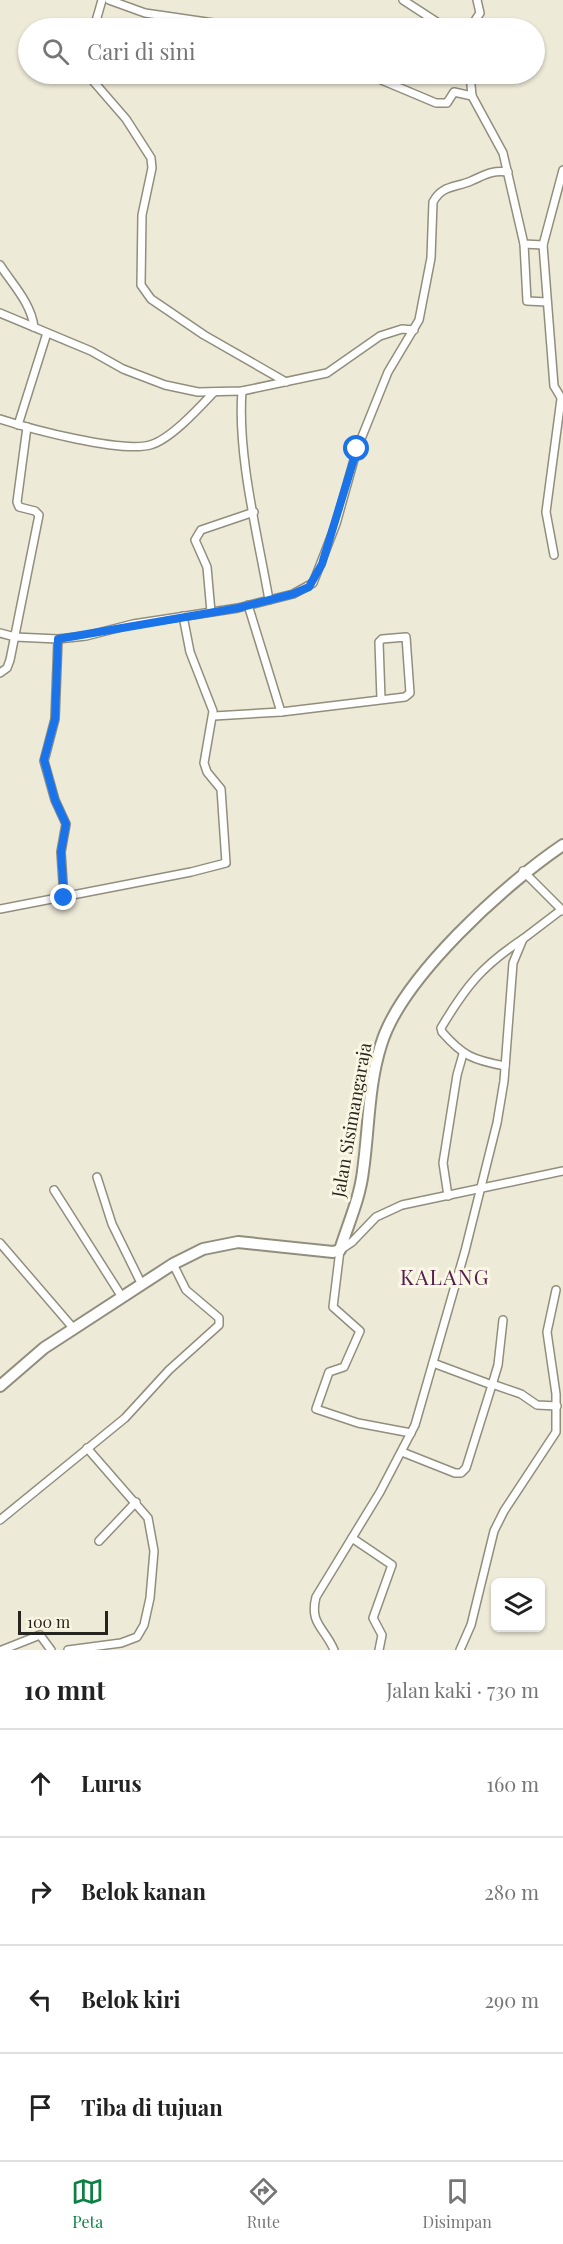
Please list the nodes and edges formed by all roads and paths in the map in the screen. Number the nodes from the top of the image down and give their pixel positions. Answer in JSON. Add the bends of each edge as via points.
{"nodes":[{"id":1,"x":102,"y":0,"type":"edge"},
{"id":2,"x":109,"y":0,"type":"edge"},
{"id":3,"x":403,"y":0,"type":"edge"},
{"id":4,"x":477,"y":0,"type":"edge"},
{"id":5,"x":97,"y":18,"type":"edge"},
{"id":6,"x":179,"y":18,"type":"edge"},
{"id":7,"x":431,"y":18,"type":"edge"},
{"id":8,"x":477,"y":18,"type":"edge"},
{"id":9,"x":96,"y":84,"type":"edge"},
{"id":10,"x":389,"y":84,"type":"edge"},
{"id":11,"x":471,"y":84,"type":"edge"},
{"id":12,"x":472,"y":96,"type":"junction"},
{"id":13,"x":563,"y":170,"type":"edge"},
{"id":14,"x":508,"y":172,"type":"junction"},
{"id":15,"x":524,"y":244,"type":"junction"},
{"id":16,"x":543,"y":245,"type":"junction"},
{"id":17,"x":0,"y":265,"type":"edge"},
{"id":18,"x":547,"y":302,"type":"junction"},
{"id":19,"x":0,"y":313,"type":"edge"},
{"id":20,"x":34,"y":327,"type":"junction"},
{"id":21,"x":414,"y":330,"type":"junction"},
{"id":22,"x":47,"y":333,"type":"junction"},
{"id":23,"x":286,"y":382,"type":"junction"},
{"id":24,"x":242,"y":391,"type":"junction"},
{"id":25,"x":214,"y":392,"type":"junction"},
{"id":26,"x":562,"y":400,"type":"edge"},
{"id":27,"x":0,"y":419,"type":"edge"},
{"id":28,"x":18,"y":425,"type":"junction"},
{"id":29,"x":27,"y":427,"type":"junction"},
{"id":30,"x":254,"y":512,"type":"junction"},
{"id":31,"x":554,"y":555,"type":"dead end"},
{"id":32,"x":269,"y":600,"type":"junction"},
{"id":33,"x":248,"y":605,"type":"junction"},
{"id":34,"x":211,"y":612,"type":"junction"},
{"id":35,"x":183,"y":616,"type":"junction"},
{"id":36,"x":0,"y":633,"type":"edge"},
{"id":37,"x":15,"y":638,"type":"junction"},
{"id":38,"x":58,"y":639,"type":"junction"},
{"id":39,"x":0,"y":673,"type":"edge"},
{"id":40,"x":381,"y":699,"type":"junction"},
{"id":41,"x":281,"y":712,"type":"junction"},
{"id":42,"x":214,"y":716,"type":"junction"},
{"id":43,"x":563,"y":844,"type":"edge"},
{"id":44,"x":523,"y":874,"type":"junction"},
{"id":45,"x":64,"y":898,"type":"junction"},
{"id":46,"x":0,"y":909,"type":"edge"},
{"id":47,"x":562,"y":911,"type":"edge"},
{"id":48,"x":523,"y":939,"type":"junction"},
{"id":49,"x":463,"y":1054,"type":"junction"},
{"id":50,"x":505,"y":1066,"type":"junction"},
{"id":51,"x":563,"y":1171,"type":"edge"},
{"id":52,"x":97,"y":1177,"type":"dead end"},
{"id":53,"x":54,"y":1190,"type":"dead end"},
{"id":54,"x":480,"y":1190,"type":"junction"},
{"id":55,"x":448,"y":1196,"type":"junction"},
{"id":56,"x":0,"y":1243,"type":"edge"},
{"id":57,"x":340,"y":1250,"type":"junction"},
{"id":58,"x":173,"y":1264,"type":"junction"},
{"id":59,"x":142,"y":1285,"type":"junction"},
{"id":60,"x":556,"y":1290,"type":"dead end"},
{"id":61,"x":122,"y":1297,"type":"junction"},
{"id":62,"x":503,"y":1320,"type":"dead end"},
{"id":63,"x":74,"y":1329,"type":"junction"},
{"id":64,"x":432,"y":1363,"type":"junction"},
{"id":65,"x":492,"y":1384,"type":"junction"},
{"id":66,"x":0,"y":1386,"type":"edge"},
{"id":67,"x":557,"y":1406,"type":"junction"},
{"id":68,"x":411,"y":1433,"type":"junction"},
{"id":69,"x":87,"y":1448,"type":"junction"},
{"id":70,"x":402,"y":1452,"type":"junction"},
{"id":71,"x":136,"y":1502,"type":"junction"},
{"id":72,"x":0,"y":1520,"type":"edge"},
{"id":73,"x":352,"y":1538,"type":"junction"},
{"id":74,"x":99,"y":1541,"type":"dead end"},
{"id":75,"x":2,"y":1650,"type":"edge"},
{"id":76,"x":51,"y":1650,"type":"edge"},
{"id":77,"x":68,"y":1650,"type":"edge"},
{"id":78,"x":334,"y":1650,"type":"edge"},
{"id":79,"x":379,"y":1650,"type":"edge"},
{"id":80,"x":460,"y":1650,"type":"edge"}],
"edges":[{"from":1,"to":5,"type":"street"},
{"from":2,"to":6,"type":"street","via":[[145,13]]},
{"from":3,"to":7,"type":"street"},
{"from":4,"to":8,"type":"street","via":[[480,13]]},
{"from":9,"to":23,"type":"street","via":[[126,119],[151,158],[142,215],[141,285],[151,299],[204,335]]},
{"from":10,"to":12,"type":"street","via":[[429,102],[447,103],[455,91]]},
{"from":11,"to":12,"type":"street"},
{"from":12,"to":14,"type":"street","via":[[499,143]]},
{"from":13,"to":16,"type":"street"},
{"from":14,"to":15,"type":"street"},
{"from":14,"to":21,"type":"street","via":[[486,172],[469,182],[447,187],[436,196],[432,205],[428,282]]},
{"from":15,"to":16,"type":"street"},
{"from":15,"to":18,"type":"street","via":[[527,301]]},
{"from":16,"to":18,"type":"street"},
{"from":17,"to":20,"type":"street","via":[[25,302]]},
{"from":18,"to":26,"type":"street","via":[[554,386]]},
{"from":19,"to":20,"type":"street"},
{"from":20,"to":22,"type":"street"},
{"from":21,"to":23,"type":"street","via":[[390,332],[362,346],[327,373]]},
{"from":21,"to":32,"type":"street","via":[[388,372],[357,449],[315,580],[299,592]]},
{"from":22,"to":25,"type":"street","via":[[149,379]]},
{"from":22,"to":28,"type":"street"},
{"from":23,"to":24,"type":"street"},
{"from":24,"to":25,"type":"street"},
{"from":24,"to":30,"type":"street","via":[[241,414]]},
{"from":25,"to":29,"type":"street","via":[[150,445],[75,439]]},
{"from":26,"to":31,"type":"street","via":[[546,512]]},
{"from":27,"to":28,"type":"street"},
{"from":28,"to":29,"type":"street"},
{"from":29,"to":37,"type":"street","via":[[17,502],[19,507],[39,515]]},
{"from":30,"to":32,"type":"street"},
{"from":30,"to":34,"type":"street","via":[[196,535],[207,567]]},
{"from":32,"to":33,"type":"street"},
{"from":33,"to":34,"type":"street"},
{"from":33,"to":41,"type":"street"},
{"from":34,"to":35,"type":"street"},
{"from":35,"to":38,"type":"street"},
{"from":35,"to":42,"type":"street","via":[[190,652]]},
{"from":36,"to":37,"type":"street"},
{"from":37,"to":38,"type":"street"},
{"from":37,"to":39,"type":"street","via":[[10,660]]},
{"from":38,"to":45,"type":"street","via":[[55,719],[44,760],[66,824],[61,852]]},
{"from":40,"to":40,"type":"street","via":[[379,642],[406,637],[410,693]]},
{"from":40,"to":41,"type":"street"},
{"from":41,"to":42,"type":"street"},
{"from":42,"to":45,"type":"street","via":[[204,763],[221,789],[226,863]]},
{"from":43,"to":44,"type":"highway","name":"Jalan Sisimangaraja"},
{"from":44,"to":47,"type":"street"},
{"from":44,"to":57,"type":"highway","name":"Jalan Sisimangaraja","via":[[440,955],[389,1023],[372,1079],[360,1188]]},
{"from":45,"to":46,"type":"street"},
{"from":47,"to":48,"type":"street"},
{"from":48,"to":49,"type":"street","via":[[484,968],[465,988],[441,1028]]},
{"from":48,"to":50,"type":"street","via":[[510,978]]},
{"from":49,"to":50,"type":"street"},
{"from":49,"to":55,"type":"street","via":[[443,1163]]},
{"from":50,"to":54,"type":"street","via":[[497,1124]]},
{"from":51,"to":54,"type":"street"},
{"from":52,"to":59,"type":"street","via":[[112,1224]]},
{"from":53,"to":61,"type":"street"},
{"from":54,"to":55,"type":"street"},
{"from":54,"to":64,"type":"street"},
{"from":55,"to":57,"type":"street","via":[[402,1204],[386,1211]]},
{"from":56,"to":63,"type":"street"},
{"from":57,"to":58,"type":"highway","via":[[238,1242],[203,1250]]},
{"from":57,"to":68,"type":"street","via":[[333,1307],[360,1331],[344,1367],[329,1372],[315,1407],[358,1423]]},
{"from":58,"to":59,"type":"highway"},
{"from":58,"to":69,"type":"street","via":[[186,1290],[215,1312],[219,1325],[169,1370],[125,1418]]},
{"from":59,"to":61,"type":"highway"},
{"from":60,"to":67,"type":"street","via":[[547,1332]]},
{"from":61,"to":63,"type":"highway"},
{"from":62,"to":65,"type":"street"},
{"from":63,"to":66,"type":"highway","via":[[44,1348]]},
{"from":64,"to":65,"type":"street"},
{"from":64,"to":68,"type":"street"},
{"from":65,"to":67,"type":"street","via":[[521,1394],[537,1405]]},
{"from":65,"to":70,"type":"street","via":[[464,1471],[455,1473]]},
{"from":67,"to":80,"type":"street","via":[[554,1437],[494,1532],[471,1625]]},
{"from":68,"to":70,"type":"street"},
{"from":69,"to":71,"type":"street"},
{"from":69,"to":72,"type":"street"},
{"from":70,"to":73,"type":"street"},
{"from":71,"to":74,"type":"street"},
{"from":71,"to":77,"type":"street","via":[[148,1518],[153,1539],[149,1608],[140,1634],[130,1641]]},
{"from":73,"to":78,"type":"street","via":[[316,1597],[313,1609],[314,1619]]},
{"from":73,"to":79,"type":"street","via":[[392,1565],[373,1618],[382,1635]]},
{"from":75,"to":76,"type":"street","via":[[40,1635]]}]}
